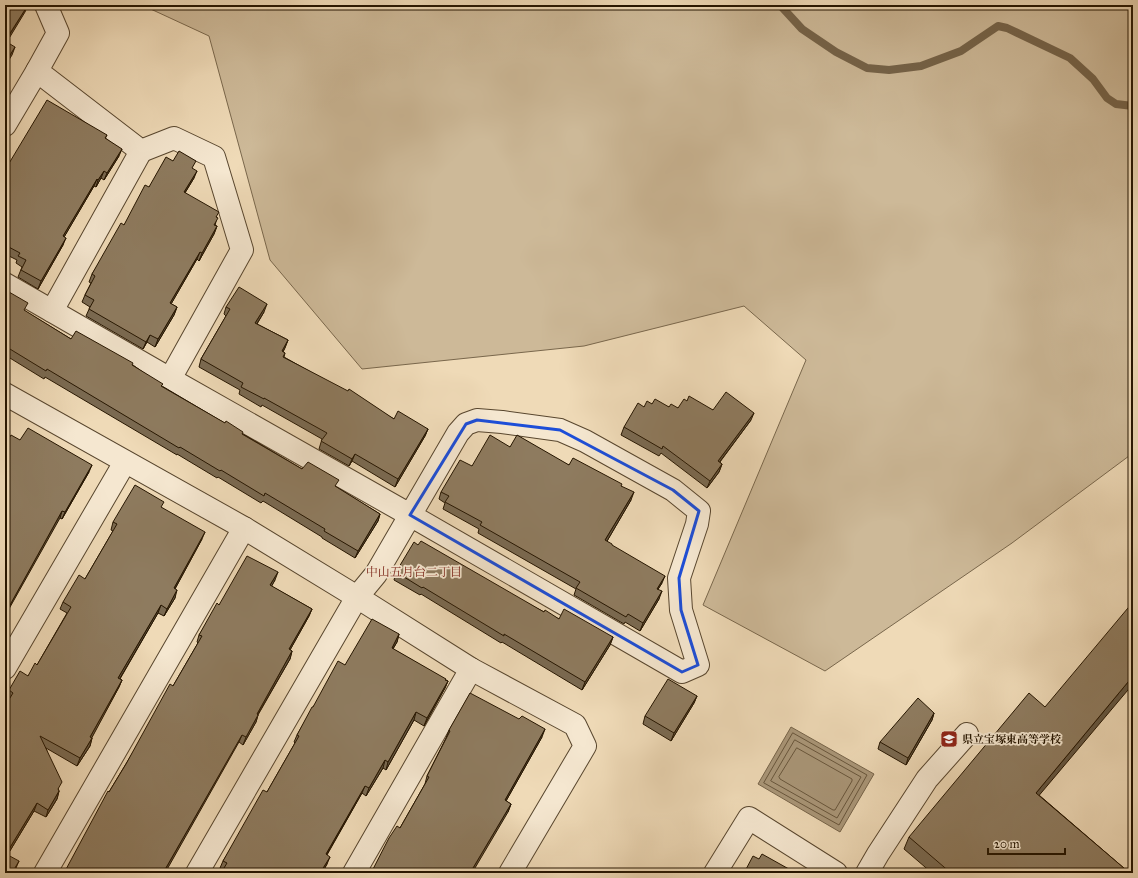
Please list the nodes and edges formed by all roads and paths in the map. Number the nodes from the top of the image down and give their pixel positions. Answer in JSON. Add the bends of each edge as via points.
{"nodes":[{"id":1,"x":46,"y":5,"type":"edge"},
{"id":2,"x":37,"y":71,"type":"junction"},
{"id":3,"x":5,"y":125,"type":"edge"},
{"id":4,"x":141,"y":151,"type":"junction"},
{"id":5,"x":5,"y":284,"type":"edge"},
{"id":6,"x":52,"y":311,"type":"junction"},
{"id":7,"x":170,"y":379,"type":"junction"},
{"id":8,"x":6,"y":397,"type":"edge"},
{"id":9,"x":125,"y":462,"type":"junction"},
{"id":10,"x":410,"y":515,"type":"junction"},
{"id":11,"x":244,"y":528,"type":"junction"},
{"id":12,"x":357,"y":597,"type":"junction"},
{"id":13,"x":5,"y":668,"type":"edge"},
{"id":14,"x":470,"y":669,"type":"junction"},
{"id":15,"x":967,"y":734,"type":"dead end"},
{"id":16,"x":45,"y":873,"type":"edge"},
{"id":17,"x":197,"y":873,"type":"edge"},
{"id":18,"x":354,"y":873,"type":"edge"},
{"id":19,"x":510,"y":873,"type":"edge"},
{"id":20,"x":715,"y":873,"type":"edge"},
{"id":21,"x":836,"y":873,"type":"edge"},
{"id":22,"x":867,"y":873,"type":"edge"}],
"edges":[{"from":1,"to":2,"type":"street","via":[[58,34]]},
{"from":2,"to":3,"type":"street"},
{"from":2,"to":4,"type":"street"},
{"from":4,"to":6,"type":"street"},
{"from":4,"to":7,"type":"street","via":[[174,138],[214,157],[242,250]]},
{"from":5,"to":6,"type":"street"},
{"from":6,"to":7,"type":"street"},
{"from":7,"to":10,"type":"street"},
{"from":8,"to":9,"type":"street"},
{"from":9,"to":11,"type":"street"},
{"from":9,"to":13,"type":"street"},
{"from":10,"to":10,"type":"street","via":[[682,672],[698,665],[681,610],[679,578],[699,511],[673,490],[585,441],[560,430],[477,420],[466,424],[458,433]]},
{"from":10,"to":12,"type":"street","via":[[376,574]]},
{"from":11,"to":12,"type":"street"},
{"from":11,"to":16,"type":"street"},
{"from":12,"to":14,"type":"street"},
{"from":12,"to":17,"type":"street"},
{"from":14,"to":18,"type":"street"},
{"from":14,"to":19,"type":"street","via":[[575,725],[586,746]]},
{"from":15,"to":22,"type":"street","via":[[927,779]]},
{"from":20,"to":21,"type":"street","via":[[749,818]]}]}
